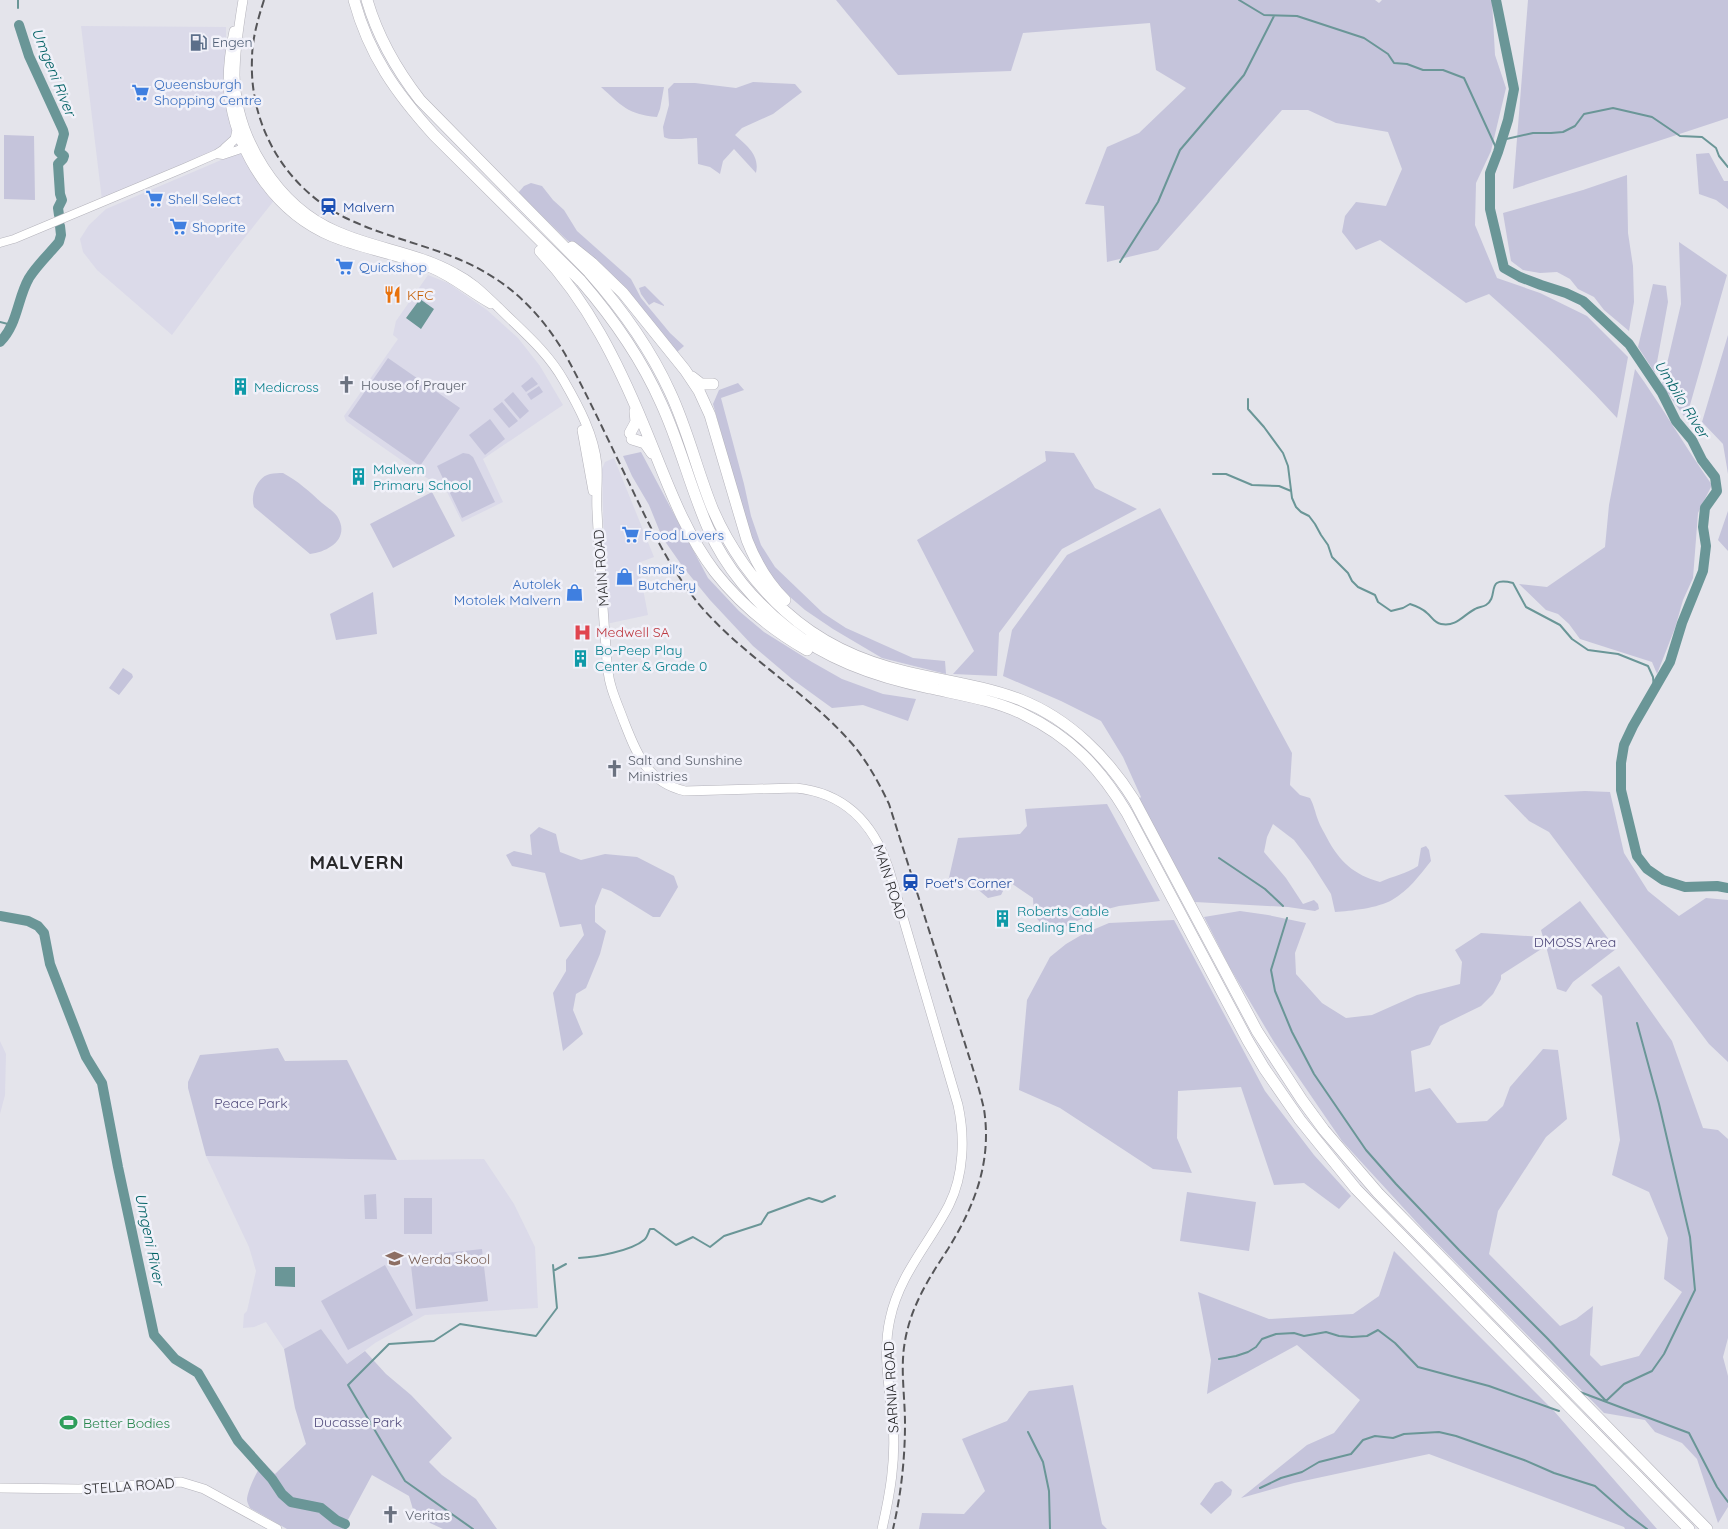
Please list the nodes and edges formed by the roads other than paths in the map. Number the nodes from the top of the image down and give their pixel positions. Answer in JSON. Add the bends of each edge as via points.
{"nodes":[{"id":1,"x":354,"y":0,"type":"edge"},
{"id":2,"x":368,"y":0,"type":"edge"},
{"id":3,"x":243,"y":4,"type":"edge"},
{"id":4,"x":387,"y":77,"type":"junction"},
{"id":5,"x":237,"y":130,"type":"junction"},
{"id":6,"x":247,"y":143,"type":"junction"},
{"id":7,"x":224,"y":148,"type":"junction"},
{"id":8,"x":216,"y":154,"type":"junction"},
{"id":9,"x":532,"y":214,"type":"junction"},
{"id":10,"x":0,"y":243,"type":"edge"},
{"id":11,"x":685,"y":370,"type":"junction"},
{"id":12,"x":634,"y":405,"type":"junction"},
{"id":13,"x":710,"y":416,"type":"junction"},
{"id":14,"x":656,"y":458,"type":"junction"},
{"id":15,"x":865,"y":659,"type":"junction"},
{"id":16,"x":927,"y":688,"type":"junction"},
{"id":17,"x":959,"y":1171,"type":"joint"},
{"id":18,"x":0,"y":1488,"type":"edge"},
{"id":19,"x":277,"y":1529,"type":"edge"},
{"id":20,"x":882,"y":1529,"type":"edge"},
{"id":21,"x":1689,"y":1529,"type":"edge"},
{"id":22,"x":1707,"y":1529,"type":"edge"}],
"edges":[{"from":1,"to":4,"type":"highway","via":[[368,40]]},
{"from":2,"to":9,"type":"highway","via":[[385,48],[408,85]]},
{"from":3,"to":5,"type":"main road","name":"MAIN ROAD","via":[[236,22],[229,67],[230,102]]},
{"from":3,"to":6,"type":"main road","name":"MAIN ROAD","via":[[235,74]]},
{"from":4,"to":12,"type":"highway","via":[[418,123],[538,249],[583,304],[603,337]]},
{"from":4,"to":16,"type":"highway","via":[[434,135],[581,282],[618,328],[661,402],[712,538],[751,594],[789,630],[825,652],[863,670]]},
{"from":5,"to":6,"type":"main road","name":"MAIN ROAD"},
{"from":5,"to":7,"type":"main road","via":[[235,139]]},
{"from":6,"to":7,"type":"street"},
{"from":6,"to":8,"type":"street","via":[[223,155]]},
{"from":6,"to":17,"type":"main road","name":"MAIN ROAD","via":[[263,182],[299,218],[329,236],[433,269],[498,308],[532,339],[558,371],[572,395],[597,508],[610,685],[635,748],[649,770],[668,786],[685,792],[811,790],[840,801],[854,811],[871,831],[888,870],[958,1105],[962,1144]]},
{"from":7,"to":8,"type":"street"},
{"from":8,"to":10,"type":"street"},
{"from":9,"to":11,"type":"highway","via":[[623,293]]},
{"from":9,"to":15,"type":"highway","via":[[610,295],[644,344],[670,391],[713,510],[751,574],[780,606],[806,628]]},
{"from":11,"to":13,"type":"highway","via":[[702,396]]},
{"from":11,"to":13,"type":"highway","via":[[701,384],[713,386],[709,400]]},
{"from":12,"to":14,"type":"highway"},
{"from":12,"to":14,"type":"highway","via":[[636,422],[631,436],[645,443]]},
{"from":13,"to":15,"type":"highway","via":[[754,559],[794,610]]},
{"from":14,"to":16,"type":"highway","via":[[701,551],[750,611],[788,639],[832,662],[894,684]]},
{"from":15,"to":22,"type":"highway","via":[[1019,700],[1046,713],[1093,748],[1117,774],[1134,800],[1257,1031],[1324,1130],[1378,1193]]},
{"from":16,"to":21,"type":"highway","via":[[1022,713],[1064,738],[1099,771],[1127,813],[1248,1041],[1314,1139],[1388,1223]]},
{"from":17,"to":20,"type":"main road","name":"SARNIA ROAD","via":[[950,1202],[903,1279],[890,1318],[886,1345],[893,1460]]},
{"from":18,"to":19,"type":"main road","name":"STELLA ROAD","via":[[79,1489],[181,1482],[204,1489]]}]}
